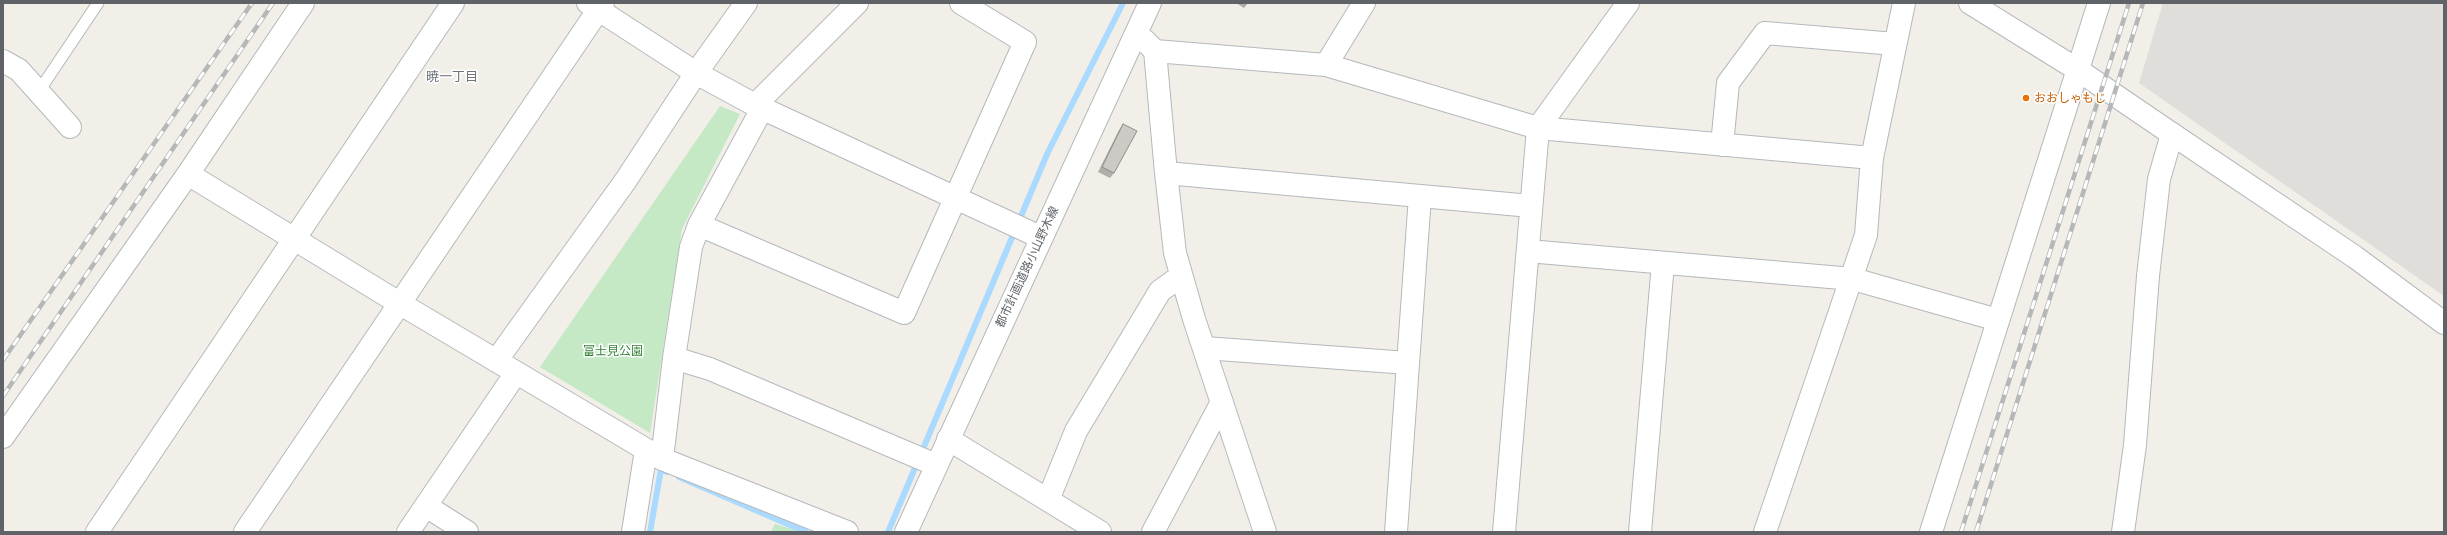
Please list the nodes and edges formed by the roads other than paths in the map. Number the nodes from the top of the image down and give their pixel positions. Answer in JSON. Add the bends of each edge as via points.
{"nodes":[{"id":1,"x":98,"y":3,"type":"edge"},
{"id":2,"x":303,"y":3,"type":"edge"},
{"id":3,"x":453,"y":3,"type":"edge"},
{"id":4,"x":746,"y":3,"type":"edge"},
{"id":5,"x":857,"y":3,"type":"edge"},
{"id":6,"x":961,"y":3,"type":"edge"},
{"id":7,"x":1150,"y":3,"type":"edge"},
{"id":8,"x":1364,"y":3,"type":"edge"},
{"id":9,"x":1628,"y":3,"type":"edge"},
{"id":10,"x":1904,"y":3,"type":"edge"},
{"id":11,"x":1970,"y":3,"type":"edge"},
{"id":12,"x":2100,"y":3,"type":"edge"},
{"id":13,"x":596,"y":5,"type":"edge"},
{"id":14,"x":1135,"y":30,"type":"junction"},
{"id":15,"x":1895,"y":44,"type":"junction"},
{"id":16,"x":1155,"y":51,"type":"junction"},
{"id":17,"x":3,"y":61,"type":"edge"},
{"id":18,"x":1326,"y":65,"type":"junction"},
{"id":19,"x":2078,"y":70,"type":"junction"},
{"id":20,"x":696,"y":73,"type":"junction"},
{"id":21,"x":39,"y":91,"type":"junction"},
{"id":22,"x":759,"y":106,"type":"junction"},
{"id":23,"x":70,"y":127,"type":"dead end"},
{"id":24,"x":1538,"y":128,"type":"junction"},
{"id":25,"x":2172,"y":134,"type":"junction"},
{"id":26,"x":1722,"y":145,"type":"junction"},
{"id":27,"x":1872,"y":158,"type":"junction"},
{"id":28,"x":1166,"y":173,"type":"junction"},
{"id":29,"x":188,"y":174,"type":"junction"},
{"id":30,"x":1420,"y":196,"type":"junction"},
{"id":31,"x":956,"y":198,"type":"junction"},
{"id":32,"x":1531,"y":206,"type":"junction"},
{"id":33,"x":699,"y":225,"type":"junction"},
{"id":34,"x":1040,"y":237,"type":"junction"},
{"id":35,"x":294,"y":240,"type":"junction"},
{"id":36,"x":1528,"y":252,"type":"junction"},
{"id":37,"x":1663,"y":263,"type":"junction"},
{"id":38,"x":1182,"y":276,"type":"junction"},
{"id":39,"x":1853,"y":279,"type":"junction"},
{"id":40,"x":399,"y":303,"type":"junction"},
{"id":41,"x":1998,"y":320,"type":"junction"},
{"id":42,"x":2444,"y":323,"type":"edge"},
{"id":43,"x":1205,"y":348,"type":"junction"},
{"id":44,"x":674,"y":358,"type":"junction"},
{"id":45,"x":496,"y":361,"type":"junction"},
{"id":46,"x":1408,"y":363,"type":"junction"},
{"id":47,"x":516,"y":373,"type":"junction"},
{"id":48,"x":1222,"y":402,"type":"junction"},
{"id":49,"x":3,"y":437,"type":"edge"},
{"id":50,"x":948,"y":439,"type":"junction"},
{"id":51,"x":654,"y":455,"type":"junction"},
{"id":52,"x":936,"y":465,"type":"junction"},
{"id":53,"x":1048,"y":500,"type":"junction"},
{"id":54,"x":426,"y":506,"type":"junction"},
{"id":55,"x":97,"y":532,"type":"edge"},
{"id":56,"x":245,"y":532,"type":"edge"},
{"id":57,"x":408,"y":532,"type":"edge"},
{"id":58,"x":467,"y":532,"type":"edge"},
{"id":59,"x":633,"y":532,"type":"edge"},
{"id":60,"x":847,"y":532,"type":"edge"},
{"id":61,"x":906,"y":532,"type":"edge"},
{"id":62,"x":1100,"y":532,"type":"edge"},
{"id":63,"x":1153,"y":532,"type":"edge"},
{"id":64,"x":1265,"y":532,"type":"edge"},
{"id":65,"x":1396,"y":532,"type":"edge"},
{"id":66,"x":1504,"y":532,"type":"edge"},
{"id":67,"x":1640,"y":532,"type":"edge"},
{"id":68,"x":1765,"y":532,"type":"edge"},
{"id":69,"x":1931,"y":532,"type":"edge"},
{"id":70,"x":2123,"y":532,"type":"edge"}],
"edges":[{"from":1,"to":21,"type":"lane"},
{"from":2,"to":29,"type":"street"},
{"from":3,"to":35,"type":"street"},
{"from":4,"to":20,"type":"street"},
{"from":5,"to":22,"type":"street"},
{"from":6,"to":31,"type":"street","via":[[1025,42]]},
{"from":7,"to":14,"type":"street","name":"都市計画道路小山野木線"},
{"from":8,"to":18,"type":"street"},
{"from":9,"to":24,"type":"street"},
{"from":10,"to":15,"type":"street"},
{"from":11,"to":19,"type":"street"},
{"from":12,"to":19,"type":"street"},
{"from":13,"to":20,"type":"street"},
{"from":13,"to":40,"type":"street"},
{"from":14,"to":16,"type":"street"},
{"from":14,"to":34,"type":"street","name":"都市計画道路小山野木線"},
{"from":15,"to":26,"type":"street","via":[[1765,33],[1728,83]]},
{"from":15,"to":27,"type":"street"},
{"from":16,"to":18,"type":"street"},
{"from":16,"to":28,"type":"street"},
{"from":17,"to":21,"type":"street","via":[[19,70]]},
{"from":18,"to":24,"type":"street"},
{"from":19,"to":25,"type":"street"},
{"from":19,"to":41,"type":"street"},
{"from":20,"to":22,"type":"street"},
{"from":20,"to":45,"type":"street","via":[[626,180]]},
{"from":21,"to":23,"type":"street"},
{"from":22,"to":31,"type":"street"},
{"from":22,"to":33,"type":"street"},
{"from":24,"to":26,"type":"street"},
{"from":24,"to":32,"type":"street"},
{"from":25,"to":42,"type":"street","via":[[2355,258]]},
{"from":25,"to":70,"type":"street","via":[[2159,179],[2148,276],[2135,444]]},
{"from":26,"to":27,"type":"street"},
{"from":27,"to":39,"type":"street","via":[[1866,236]]},
{"from":28,"to":30,"type":"street"},
{"from":28,"to":38,"type":"street","via":[[1175,253]]},
{"from":29,"to":35,"type":"street"},
{"from":29,"to":49,"type":"street"},
{"from":30,"to":32,"type":"street"},
{"from":30,"to":46,"type":"street"},
{"from":31,"to":33,"type":"street","via":[[904,313]]},
{"from":31,"to":34,"type":"street"},
{"from":32,"to":36,"type":"street"},
{"from":33,"to":44,"type":"street","via":[[691,248]]},
{"from":34,"to":50,"type":"street","name":"都市計画道路小山野木線"},
{"from":35,"to":40,"type":"street"},
{"from":35,"to":55,"type":"street"},
{"from":36,"to":37,"type":"street"},
{"from":36,"to":66,"type":"street"},
{"from":37,"to":39,"type":"street"},
{"from":37,"to":67,"type":"street"},
{"from":38,"to":43,"type":"street"},
{"from":38,"to":53,"type":"street","via":[[1160,291],[1076,430]]},
{"from":39,"to":41,"type":"street"},
{"from":39,"to":68,"type":"street"},
{"from":40,"to":45,"type":"street"},
{"from":40,"to":56,"type":"street"},
{"from":41,"to":69,"type":"street"},
{"from":43,"to":46,"type":"street"},
{"from":43,"to":48,"type":"street"},
{"from":44,"to":51,"type":"street"},
{"from":44,"to":52,"type":"street","via":[[710,369]]},
{"from":45,"to":47,"type":"street"},
{"from":46,"to":65,"type":"street"},
{"from":47,"to":51,"type":"street"},
{"from":47,"to":54,"type":"street"},
{"from":48,"to":63,"type":"street"},
{"from":48,"to":64,"type":"street"},
{"from":50,"to":52,"type":"street","name":"都市計画道路小山野木線"},
{"from":50,"to":53,"type":"street"},
{"from":51,"to":59,"type":"street"},
{"from":51,"to":60,"type":"street"},
{"from":52,"to":61,"type":"street","name":"都市計画道路小山野木線"},
{"from":53,"to":62,"type":"street"},
{"from":54,"to":57,"type":"street"},
{"from":54,"to":58,"type":"street"}]}
